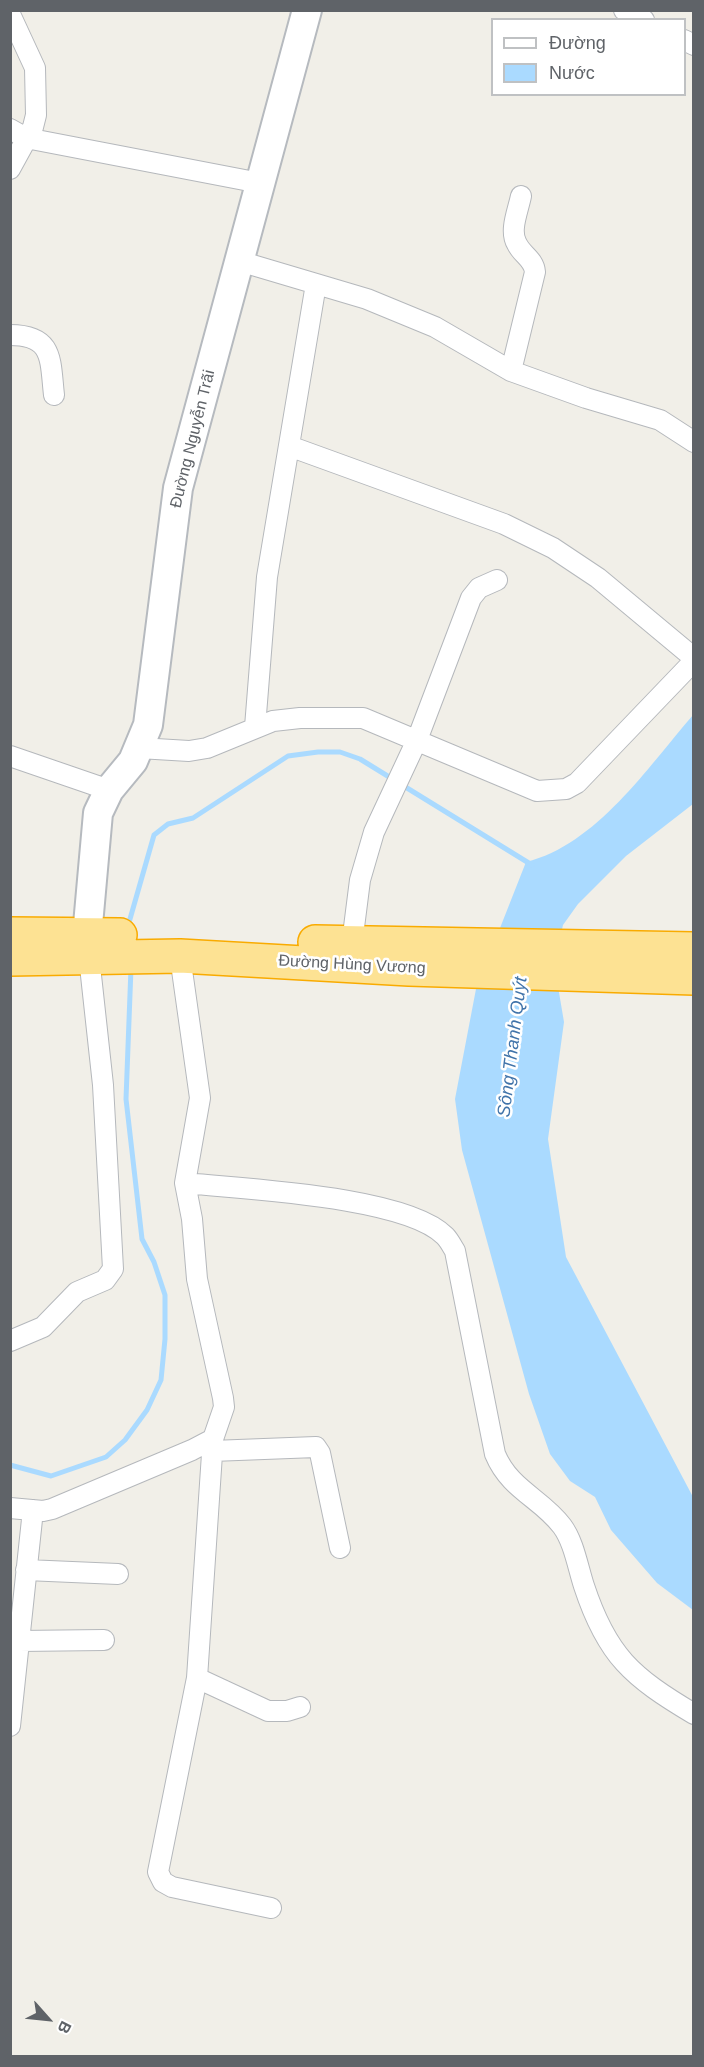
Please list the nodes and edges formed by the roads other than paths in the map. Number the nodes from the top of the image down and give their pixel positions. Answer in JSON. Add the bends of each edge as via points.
{"nodes":[{"id":1,"x":307,"y":10,"type":"edge"},
{"id":2,"x":624,"y":10,"type":"edge"},
{"id":3,"x":10,"y":14,"type":"edge"},
{"id":4,"x":640,"y":18,"type":"edge"},
{"id":5,"x":18,"y":134,"type":"edge"},
{"id":6,"x":10,"y":170,"type":"edge"},
{"id":7,"x":260,"y":183,"type":"junction"},
{"id":8,"x":520,"y":196,"type":"dead end"},
{"id":9,"x":239,"y":261,"type":"junction"},
{"id":10,"x":316,"y":284,"type":"junction"},
{"id":11,"x":10,"y":335,"type":"edge"},
{"id":12,"x":511,"y":371,"type":"junction"},
{"id":13,"x":54,"y":395,"type":"dead end"},
{"id":14,"x":693,"y":442,"type":"edge"},
{"id":15,"x":289,"y":446,"type":"junction"},
{"id":16,"x":497,"y":580,"type":"dead end"},
{"id":17,"x":693,"y":660,"type":"edge"},
{"id":18,"x":255,"y":727,"type":"junction"},
{"id":19,"x":417,"y":740,"type":"junction"},
{"id":20,"x":139,"y":748,"type":"junction"},
{"id":21,"x":10,"y":756,"type":"edge"},
{"id":22,"x":109,"y":789,"type":"junction"},
{"id":23,"x":10,"y":934,"type":"edge"},
{"id":24,"x":352,"y":943,"type":"junction"},
{"id":25,"x":163,"y":949,"type":"junction"},
{"id":26,"x":693,"y":949,"type":"edge"},
{"id":27,"x":93,"y":951,"type":"junction"},
{"id":28,"x":411,"y":956,"type":"junction"},
{"id":29,"x":10,"y":959,"type":"edge"},
{"id":30,"x":628,"y":960,"type":"junction"},
{"id":31,"x":693,"y":978,"type":"edge"},
{"id":32,"x":184,"y":1183,"type":"junction"},
{"id":33,"x":10,"y":1341,"type":"edge"},
{"id":34,"x":212,"y":1445,"type":"junction"},
{"id":35,"x":10,"y":1508,"type":"edge"},
{"id":36,"x":33,"y":1510,"type":"junction"},
{"id":37,"x":340,"y":1548,"type":"dead end"},
{"id":38,"x":27,"y":1570,"type":"junction"},
{"id":39,"x":118,"y":1574,"type":"dead end"},
{"id":40,"x":104,"y":1640,"type":"dead end"},
{"id":41,"x":19,"y":1641,"type":"junction"},
{"id":42,"x":197,"y":1678,"type":"junction"},
{"id":43,"x":300,"y":1707,"type":"dead end"},
{"id":44,"x":693,"y":1714,"type":"edge"},
{"id":45,"x":10,"y":1726,"type":"edge"},
{"id":46,"x":271,"y":1908,"type":"dead end"}],
"edges":[{"from":1,"to":7,"type":"street","name":"Đường Nguyễn Trãi"},
{"from":2,"to":4,"type":"street"},
{"from":3,"to":5,"type":"street","via":[[36,75],[36,121]]},
{"from":5,"to":6,"type":"street"},
{"from":5,"to":7,"type":"street"},
{"from":7,"to":9,"type":"street","name":"Đường Nguyễn Trãi"},
{"from":8,"to":12,"type":"street","via":[[514,237],[535,272]]},
{"from":9,"to":10,"type":"street"},
{"from":9,"to":20,"type":"street","name":"Đường Nguyễn Trãi","via":[[178,488],[148,725]]},
{"from":10,"to":12,"type":"street","via":[[368,299],[435,327]]},
{"from":10,"to":15,"type":"street"},
{"from":11,"to":13,"type":"street","via":[[30,336],[45,345],[50,354]]},
{"from":12,"to":14,"type":"street","via":[[660,420]]},
{"from":15,"to":17,"type":"street","via":[[504,524],[554,548],[598,578]]},
{"from":15,"to":18,"type":"street","via":[[267,577]]},
{"from":16,"to":19,"type":"street","via":[[479,588],[471,598]]},
{"from":17,"to":19,"type":"street","via":[[577,783],[566,789],[537,791]]},
{"from":18,"to":19,"type":"street","via":[[300,717],[363,718]]},
{"from":18,"to":20,"type":"street","via":[[207,748]]},
{"from":19,"to":24,"type":"street","via":[[366,858]]},
{"from":20,"to":22,"type":"street","name":"Đường Nguyễn Trãi"},
{"from":21,"to":22,"type":"street"},
{"from":22,"to":27,"type":"street","name":"Đường Nguyễn Trãi","via":[[95,825]]},
{"from":23,"to":27,"type":"highway","name":"Đường Hùng Vương"},
{"from":24,"to":25,"type":"highway","name":"Đường Hùng Vương"},
{"from":24,"to":28,"type":"highway","name":"Đường Hùng Vương"},
{"from":25,"to":27,"type":"highway","name":"Đường Hùng Vương"},
{"from":25,"to":28,"type":"highway","name":"Đường Hùng Vương"},
{"from":25,"to":32,"type":"street","via":[[200,1098]]},
{"from":26,"to":30,"type":"highway","name":"Đường Hùng Vương"},
{"from":27,"to":29,"type":"highway","name":"Đường Hùng Vương"},
{"from":27,"to":33,"type":"street","via":[[113,1269],[105,1280],[77,1292],[43,1327]]},
{"from":28,"to":30,"type":"highway","name":"Đường Hùng Vương"},
{"from":30,"to":31,"type":"highway","name":"Đường Hùng Vương"},
{"from":32,"to":34,"type":"street","via":[[192,1219],[197,1279],[224,1398]]},
{"from":32,"to":44,"type":"street","via":[[373,1205],[429,1225],[445,1235],[455,1251],[501,1469],[562,1526],[599,1626],[622,1661],[644,1682]]},
{"from":34,"to":36,"type":"street","via":[[52,1509]]},
{"from":34,"to":37,"type":"street","via":[[316,1447]]},
{"from":34,"to":42,"type":"street"},
{"from":35,"to":36,"type":"street"},
{"from":36,"to":38,"type":"street"},
{"from":38,"to":39,"type":"street"},
{"from":38,"to":41,"type":"street"},
{"from":40,"to":41,"type":"street"},
{"from":41,"to":45,"type":"street"},
{"from":42,"to":43,"type":"street","via":[[268,1711]]},
{"from":42,"to":46,"type":"street","via":[[158,1872],[163,1882],[172,1887]]}]}
